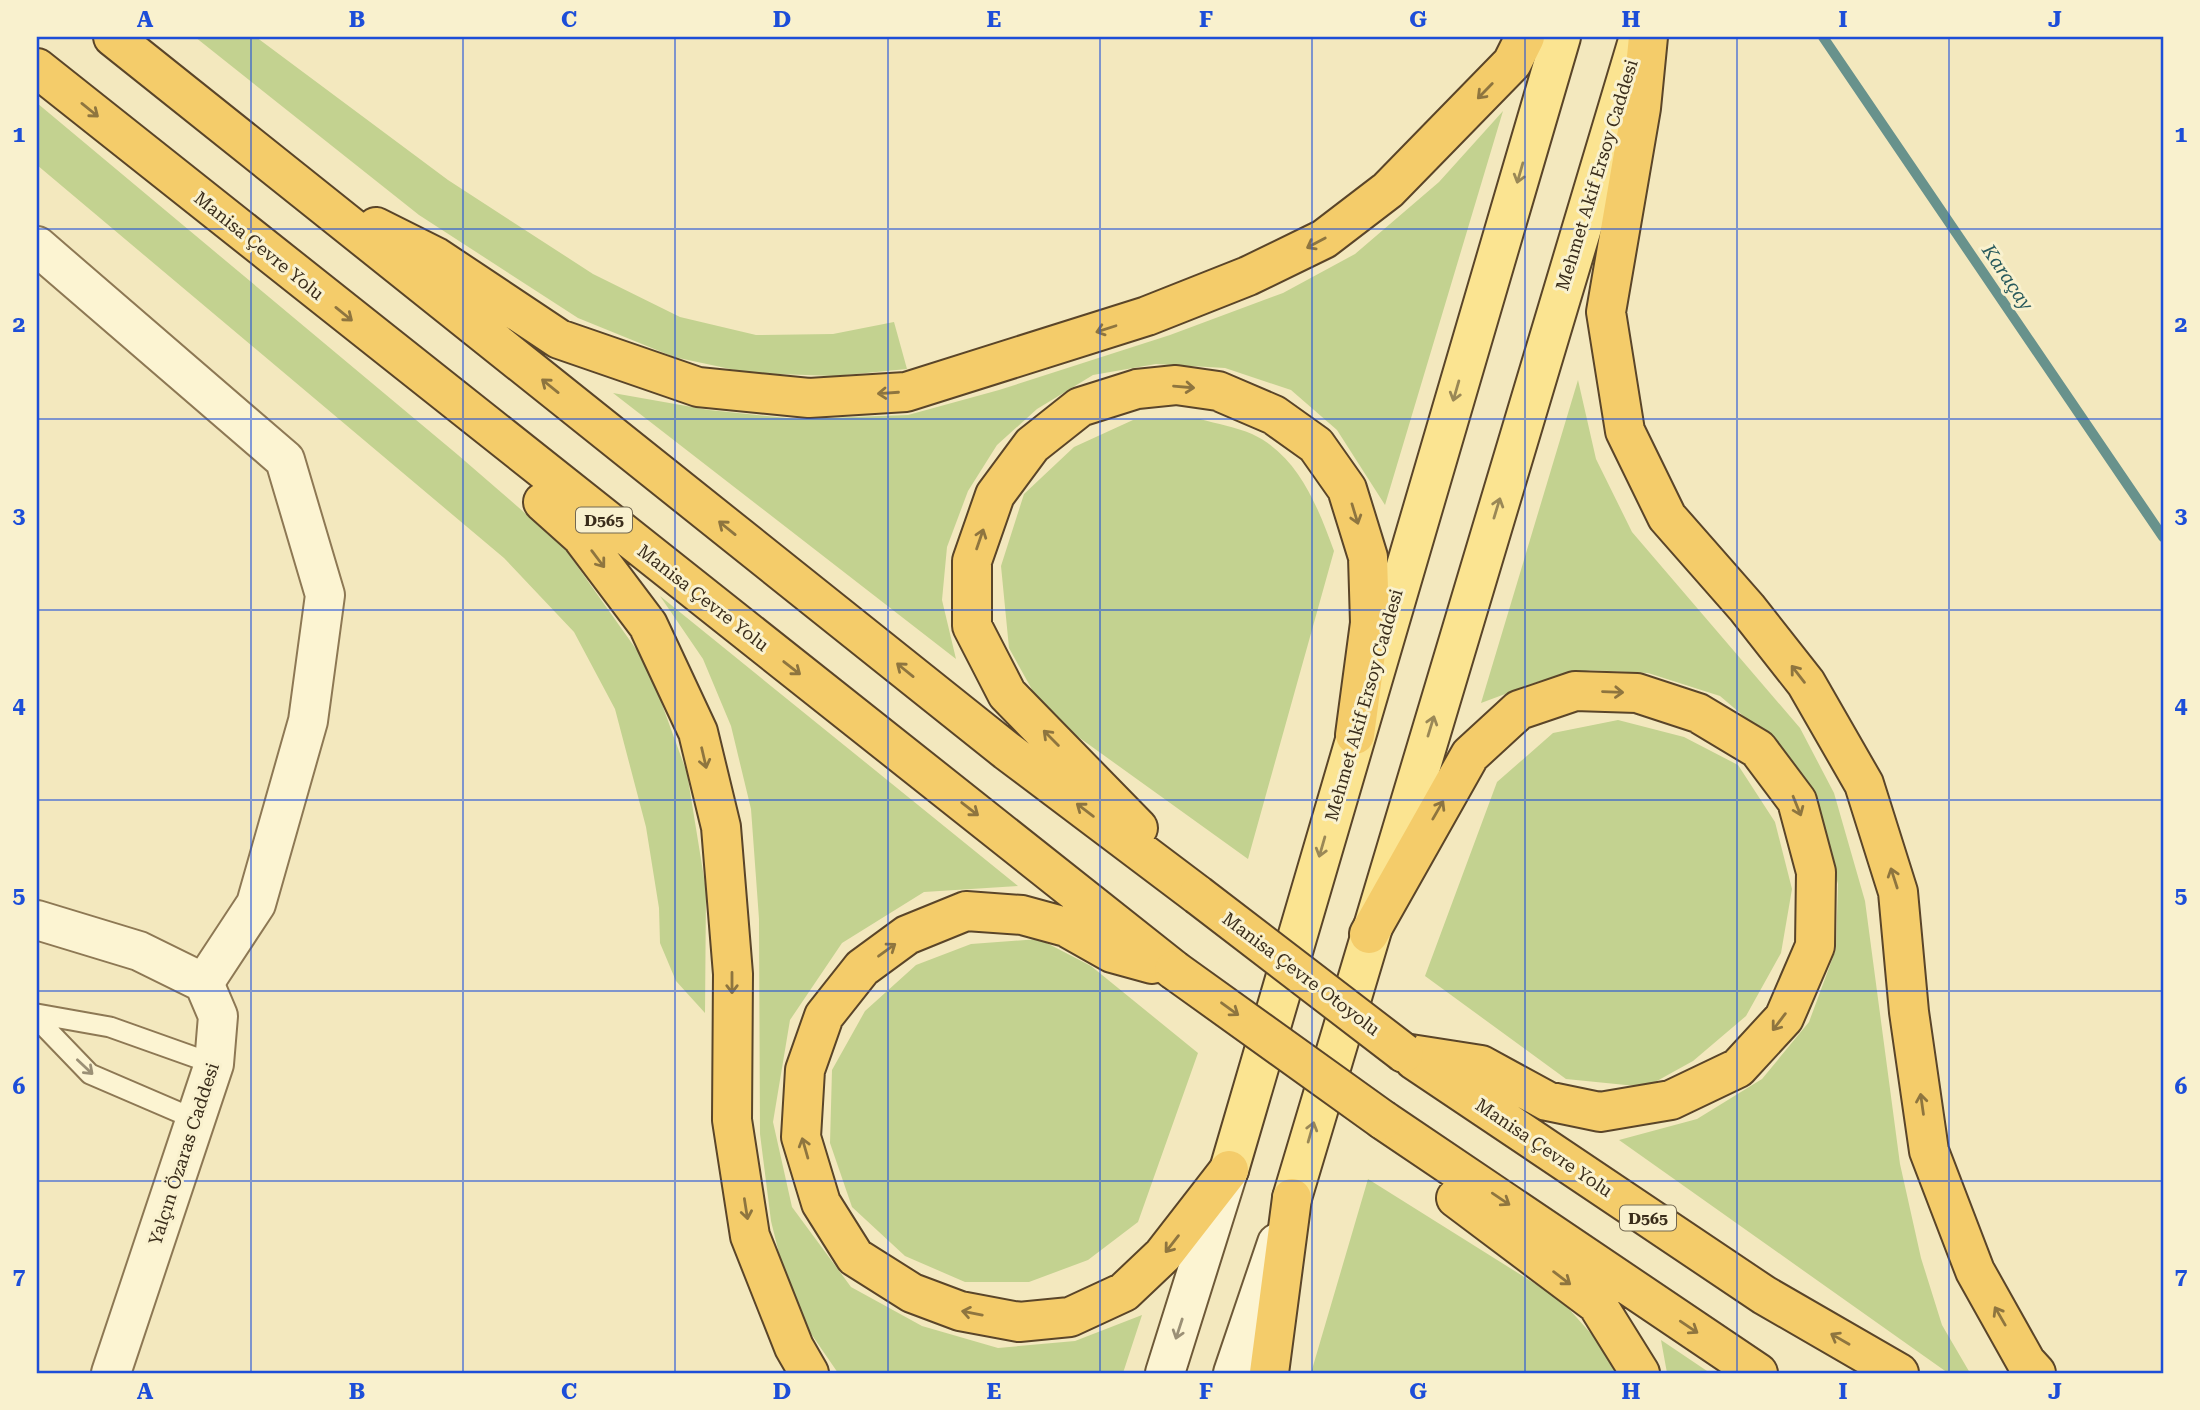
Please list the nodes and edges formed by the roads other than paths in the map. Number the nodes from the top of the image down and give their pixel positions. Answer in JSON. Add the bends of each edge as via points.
{"nodes":[{"id":1,"x":113,"y":37,"type":"edge"},
{"id":2,"x":1525,"y":37,"type":"edge"},
{"id":3,"x":1561,"y":37,"type":"edge"},
{"id":4,"x":1639,"y":37,"type":"edge"},
{"id":5,"x":1648,"y":37,"type":"edge"},
{"id":6,"x":37,"y":68,"type":"edge"},
{"id":7,"x":311,"y":195,"type":"junction"},
{"id":8,"x":37,"y":246,"type":"edge"},
{"id":9,"x":395,"y":355,"type":"junction"},
{"id":10,"x":1354,"y":735,"type":"junction"},
{"id":11,"x":1198,"y":895,"type":"junction"},
{"id":12,"x":37,"y":920,"type":"edge"},
{"id":13,"x":1369,"y":934,"type":"junction"},
{"id":14,"x":1174,"y":970,"type":"junction"},
{"id":15,"x":204,"y":983,"type":"junction"},
{"id":16,"x":37,"y":1016,"type":"edge"},
{"id":17,"x":1404,"y":1053,"type":"junction"},
{"id":18,"x":214,"y":1064,"type":"junction"},
{"id":19,"x":197,"y":1120,"type":"junction"},
{"id":20,"x":1383,"y":1120,"type":"junction"},
{"id":21,"x":1229,"y":1170,"type":"junction"},
{"id":22,"x":1292,"y":1198,"type":"junction"},
{"id":23,"x":111,"y":1373,"type":"edge"},
{"id":24,"x":809,"y":1373,"type":"edge"},
{"id":25,"x":1165,"y":1373,"type":"edge"},
{"id":26,"x":1233,"y":1373,"type":"edge"},
{"id":27,"x":1269,"y":1373,"type":"edge"},
{"id":28,"x":1640,"y":1373,"type":"edge"},
{"id":29,"x":1758,"y":1373,"type":"edge"},
{"id":30,"x":1899,"y":1373,"type":"edge"},
{"id":31,"x":2036,"y":1373,"type":"edge"}],
"edges":[{"from":1,"to":7,"type":"highway","number":"D565"},
{"from":2,"to":7,"type":"highway","one_way":true,"via":[[1512,63],[1417,161],[1388,190],[1324,239],[1248,276],[1147,316],[906,392],[809,398],[698,387],[559,339],[436,257]]},
{"from":3,"to":10,"type":"main road","name":"Mehmet Akif Ersoy Caddesi","one_way":true},
{"from":13,"to":4,"type":"main road","name":"Mehmet Akif Ersoy Caddesi","one_way":true},
{"from":31,"to":5,"type":"highway","one_way":true,"via":[[1975,1271],[1929,1151],[1898,892],[1864,784],[1806,684],[1667,517],[1625,431],[1606,312]]},
{"from":6,"to":9,"type":"highway","name":"Manisa Çevre Yolu","number":"D565","one_way":true},
{"from":11,"to":7,"type":"highway","number":"D565","one_way":true,"via":[[1007,751]]},
{"from":8,"to":15,"type":"street","via":[[285,460],[326,595],[307,721],[256,904]]},
{"from":9,"to":14,"type":"highway","name":"Manisa Çevre Yolu","number":"D565","one_way":true},
{"from":9,"to":24,"type":"highway","one_way":true,"via":[[445,414],[581,536],[648,625],[698,732],[721,827],[733,974],[732,1120],[750,1236],[793,1347]]},
{"from":11,"to":10,"type":"highway","one_way":true,"via":[[1111,797],[1007,694],[972,626],[972,561],[995,495],[1032,444],[1080,407],[1137,389],[1176,385],[1218,391],[1274,415],[1316,445],[1347,489],[1368,557],[1370,623]]},
{"from":10,"to":21,"type":"main road","name":"Mehmet Akif Ersoy Caddesi","one_way":true},
{"from":11,"to":17,"type":"highway","name":"Manisa Çevre Otoyolu","number":"D565","bridge":true},
{"from":12,"to":15,"type":"street","via":[[139,951]]},
{"from":13,"to":17,"type":"highway","one_way":true,"via":[[1470,755],[1519,710],[1575,691],[1637,693],[1698,713],[1758,749],[1797,801],[1816,872],[1815,946],[1784,1018],[1738,1068],[1671,1100],[1600,1112],[1547,1101],[1480,1065]]},
{"from":22,"to":13,"type":"main road","name":"Mehmet Akif Ersoy Caddesi","one_way":true},
{"from":14,"to":20,"type":"highway","number":"D565","one_way":true,"bridge":true},
{"from":21,"to":14,"type":"highway","one_way":true,"via":[[1163,1255],[1124,1292],[1070,1317],[1019,1322],[960,1311],[912,1293],[855,1257],[821,1203],[801,1137],[805,1070],[824,1016],[862,968],[908,935],[966,911],[1022,915],[1066,927],[1112,953]]},
{"from":15,"to":18,"type":"street","name":"Yalçın Özaras Caddesi","via":[[218,1016]]},
{"from":16,"to":18,"type":"lane","via":[[110,1027]]},
{"from":16,"to":19,"type":"lane","one_way":true,"via":[[90,1074]]},
{"from":30,"to":17,"type":"highway","name":"Manisa Çevre Yolu","number":"D565","one_way":true,"via":[[1765,1295]]},
{"from":18,"to":19,"type":"street","name":"Yalçın Özaras Caddesi"},
{"from":19,"to":23,"type":"street","name":"Yalçın Özaras Caddesi"},
{"from":20,"to":28,"type":"highway","one_way":true,"via":[[1439,1185],[1597,1304]]},
{"from":20,"to":29,"type":"highway","number":"D565","one_way":true},
{"from":21,"to":25,"type":"street","name":"Mehmet Akif Ersoy Caddesi","one_way":true},
{"from":22,"to":26,"type":"street"},
{"from":22,"to":27,"type":"highway"}]}
